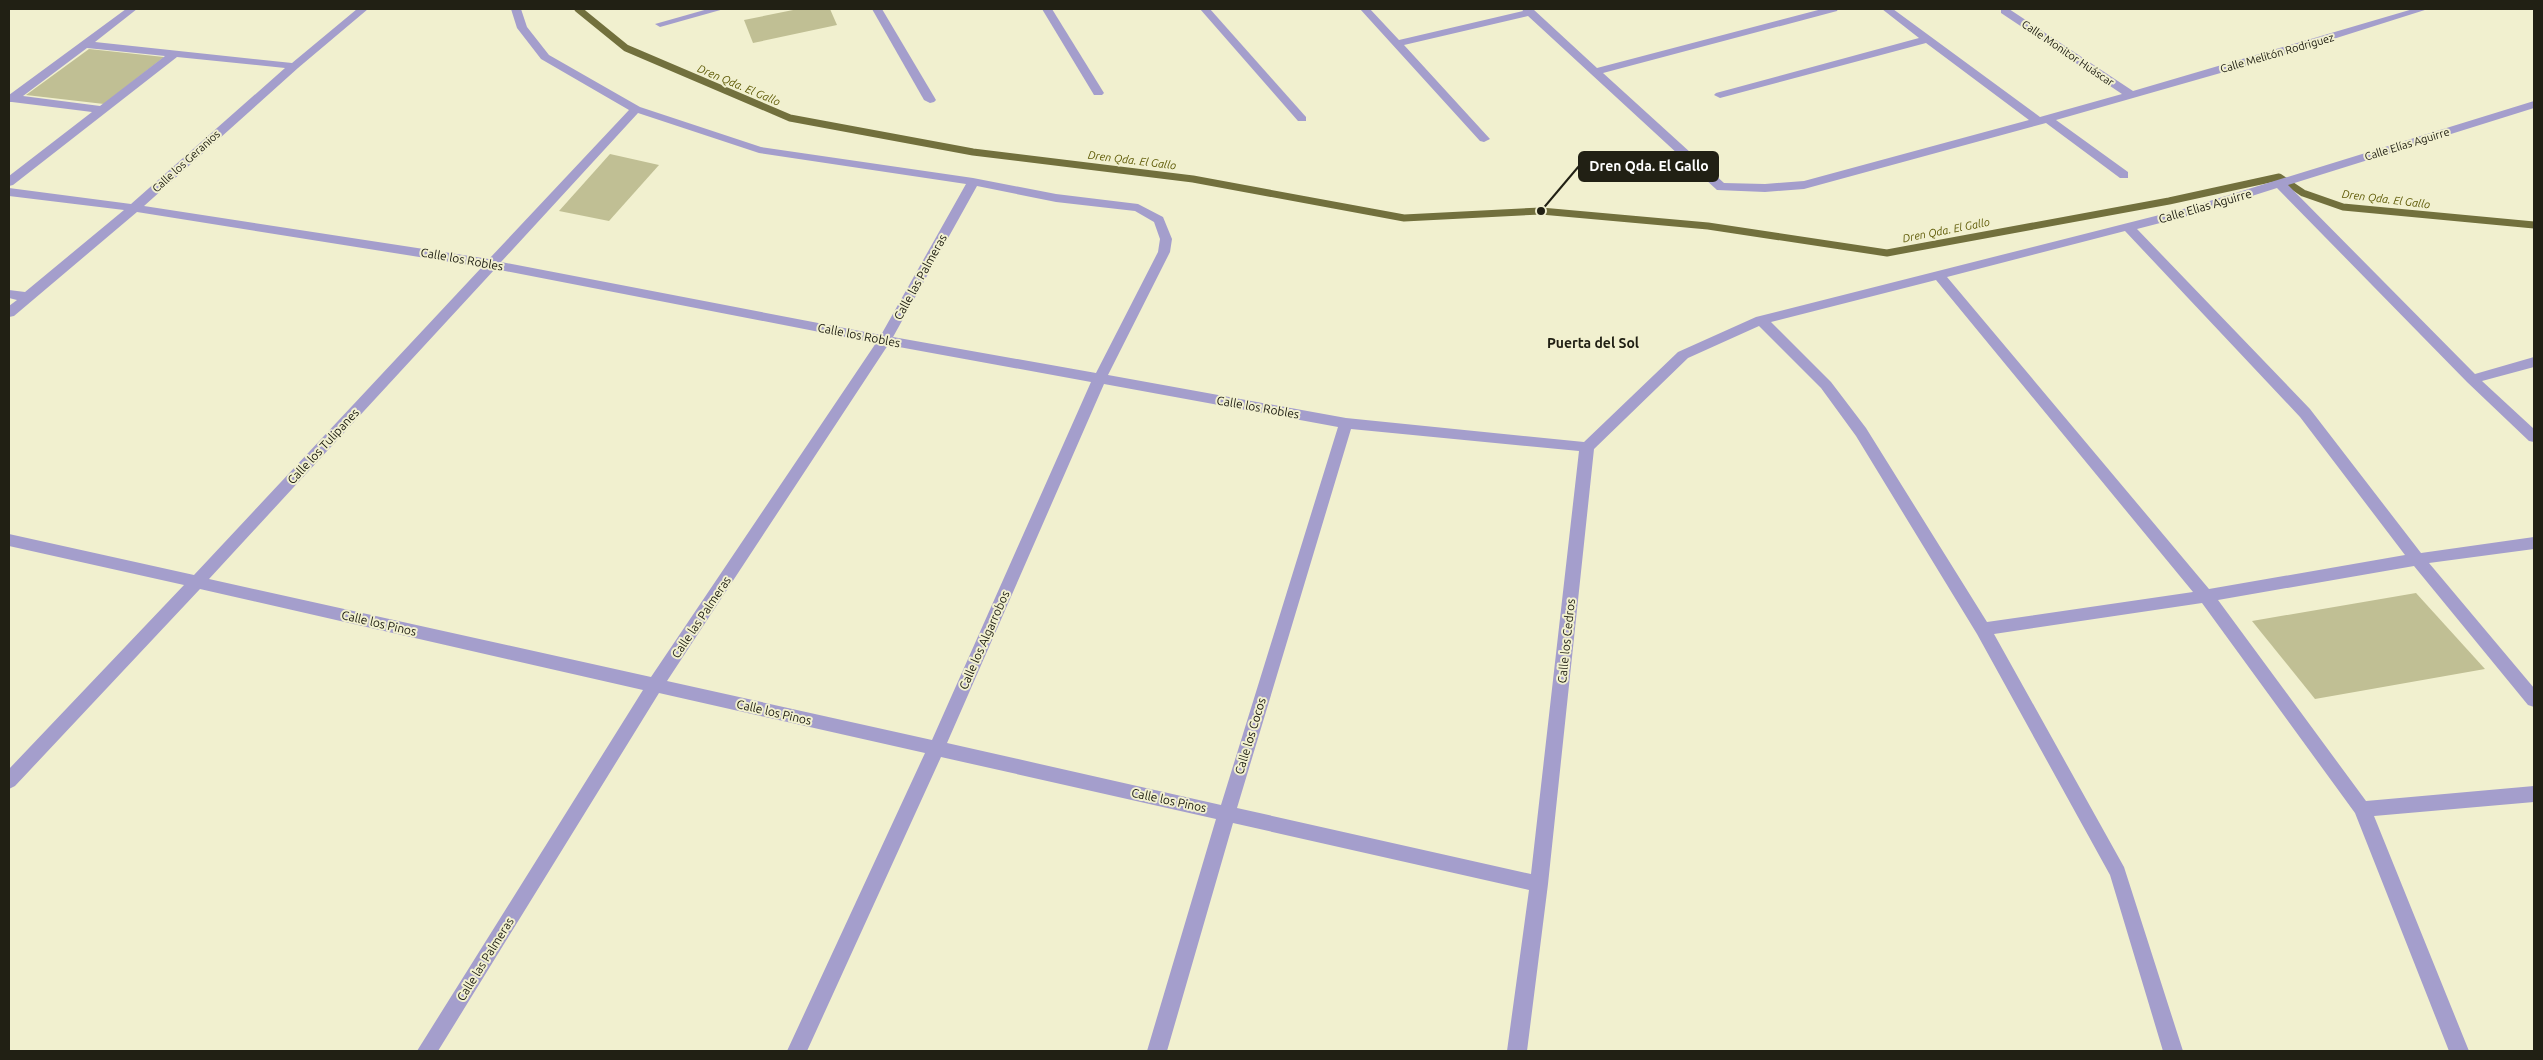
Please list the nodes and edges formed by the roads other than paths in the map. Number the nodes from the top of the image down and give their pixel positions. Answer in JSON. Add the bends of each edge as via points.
{"nodes":[{"id":1,"x":132,"y":9,"type":"edge"},
{"id":2,"x":364,"y":9,"type":"edge"},
{"id":3,"x":516,"y":9,"type":"edge"},
{"id":4,"x":719,"y":9,"type":"edge"},
{"id":5,"x":877,"y":9,"type":"edge"},
{"id":6,"x":1047,"y":9,"type":"edge"},
{"id":7,"x":1205,"y":9,"type":"edge"},
{"id":8,"x":1365,"y":9,"type":"edge"},
{"id":9,"x":1833,"y":9,"type":"edge"},
{"id":10,"x":1886,"y":9,"type":"edge"},
{"id":11,"x":2423,"y":9,"type":"edge"},
{"id":12,"x":1529,"y":10,"type":"edge"},
{"id":13,"x":2010,"y":10,"type":"edge"},
{"id":14,"x":660,"y":24,"type":"dead end"},
{"id":15,"x":1927,"y":39,"type":"junction"},
{"id":16,"x":1398,"y":43,"type":"junction"},
{"id":17,"x":84,"y":44,"type":"junction"},
{"id":18,"x":175,"y":53,"type":"junction"},
{"id":19,"x":294,"y":66,"type":"junction"},
{"id":20,"x":1594,"y":72,"type":"junction"},
{"id":21,"x":1098,"y":93,"type":"dead end"},
{"id":22,"x":1720,"y":95,"type":"dead end"},
{"id":23,"x":2130,"y":95,"type":"junction"},
{"id":24,"x":10,"y":99,"type":"edge"},
{"id":25,"x":930,"y":100,"type":"dead end"},
{"id":26,"x":2534,"y":104,"type":"edge"},
{"id":27,"x":636,"y":109,"type":"junction"},
{"id":28,"x":103,"y":110,"type":"junction"},
{"id":29,"x":1302,"y":119,"type":"dead end"},
{"id":30,"x":2043,"y":120,"type":"junction"},
{"id":31,"x":1484,"y":139,"type":"dead end"},
{"id":32,"x":2124,"y":175,"type":"dead end"},
{"id":33,"x":9,"y":182,"type":"edge"},
{"id":34,"x":973,"y":182,"type":"junction"},
{"id":35,"x":2280,"y":184,"type":"junction"},
{"id":36,"x":9,"y":192,"type":"edge"},
{"id":37,"x":134,"y":208,"type":"junction"},
{"id":38,"x":2129,"y":228,"type":"junction"},
{"id":39,"x":492,"y":264,"type":"junction"},
{"id":40,"x":1938,"y":274,"type":"junction"},
{"id":41,"x":9,"y":294,"type":"edge"},
{"id":42,"x":27,"y":297,"type":"junction"},
{"id":43,"x":9,"y":313,"type":"edge"},
{"id":44,"x":1761,"y":320,"type":"junction"},
{"id":45,"x":885,"y":340,"type":"junction"},
{"id":46,"x":2534,"y":362,"type":"edge"},
{"id":47,"x":2472,"y":379,"type":"junction"},
{"id":48,"x":1099,"y":380,"type":"junction"},
{"id":49,"x":1346,"y":423,"type":"junction"},
{"id":50,"x":2534,"y":437,"type":"edge"},
{"id":51,"x":1587,"y":447,"type":"junction"},
{"id":52,"x":9,"y":540,"type":"edge"},
{"id":53,"x":2534,"y":543,"type":"edge"},
{"id":54,"x":2417,"y":558,"type":"junction"},
{"id":55,"x":197,"y":582,"type":"junction"},
{"id":56,"x":2206,"y":596,"type":"junction"},
{"id":57,"x":1983,"y":629,"type":"junction"},
{"id":58,"x":655,"y":685,"type":"junction"},
{"id":59,"x":2534,"y":700,"type":"edge"},
{"id":60,"x":936,"y":749,"type":"junction"},
{"id":61,"x":9,"y":781,"type":"edge"},
{"id":62,"x":2534,"y":794,"type":"edge"},
{"id":63,"x":2362,"y":809,"type":"junction"},
{"id":64,"x":1227,"y":813,"type":"junction"},
{"id":65,"x":1539,"y":884,"type":"junction"},
{"id":66,"x":427,"y":1051,"type":"edge"},
{"id":67,"x":797,"y":1051,"type":"edge"},
{"id":68,"x":1157,"y":1051,"type":"edge"},
{"id":69,"x":1516,"y":1051,"type":"edge"},
{"id":70,"x":2173,"y":1051,"type":"edge"},
{"id":71,"x":2459,"y":1051,"type":"edge"}],
"edges":[{"from":1,"to":17,"type":"street"},
{"from":2,"to":19,"type":"street","name":"Calle los Geranios"},
{"from":3,"to":27,"type":"street","via":[[522,28],[545,57]]},
{"from":4,"to":14,"type":"street"},
{"from":5,"to":25,"type":"street"},
{"from":6,"to":21,"type":"street"},
{"from":7,"to":29,"type":"street"},
{"from":8,"to":16,"type":"street"},
{"from":9,"to":20,"type":"street"},
{"from":10,"to":15,"type":"street"},
{"from":11,"to":23,"type":"street","name":"Calle Melitón Rodriguez"},
{"from":12,"to":16,"type":"street"},
{"from":12,"to":20,"type":"street","name":"Calle Melitón Rodriguez"},
{"from":13,"to":23,"type":"street","name":"Calle Monitor Huáscar"},
{"from":15,"to":22,"type":"street"},
{"from":15,"to":30,"type":"street"},
{"from":16,"to":31,"type":"street"},
{"from":17,"to":18,"type":"street"},
{"from":17,"to":24,"type":"street"},
{"from":18,"to":19,"type":"street"},
{"from":18,"to":28,"type":"street"},
{"from":19,"to":37,"type":"street","name":"Calle los Geranios"},
{"from":20,"to":30,"type":"street","name":"Calle Melitón Rodriguez","via":[[1721,187],[1804,185]]},
{"from":23,"to":30,"type":"street","name":"Calle Melitón Rodriguez"},
{"from":24,"to":28,"type":"street"},
{"from":26,"to":35,"type":"street","name":"Calle Elías Aguirre"},
{"from":27,"to":34,"type":"street","via":[[759,150]]},
{"from":27,"to":39,"type":"street","name":"Calle los Tulipanes"},
{"from":28,"to":33,"type":"street"},
{"from":30,"to":32,"type":"street"},
{"from":34,"to":45,"type":"street","name":"Calle las Palmeras"},
{"from":34,"to":48,"type":"street","name":"Calle los Algarrobos","via":[[1056,198],[1138,208],[1159,220],[1166,239],[1164,252]]},
{"from":35,"to":38,"type":"street","name":"Calle Elias Aguirre"},
{"from":35,"to":47,"type":"street"},
{"from":36,"to":37,"type":"street","name":"Calle los Robles"},
{"from":37,"to":39,"type":"street","name":"Calle los Robles"},
{"from":37,"to":42,"type":"street","name":"Calle los Geranios"},
{"from":38,"to":40,"type":"street","name":"Calle Elias Aguirre"},
{"from":38,"to":54,"type":"street","via":[[2305,413]]},
{"from":39,"to":45,"type":"street","name":"Calle los Robles"},
{"from":39,"to":55,"type":"street","name":"Calle los Tulipanes"},
{"from":40,"to":44,"type":"street","name":"Calle Elias Aguirre"},
{"from":40,"to":56,"type":"street"},
{"from":41,"to":42,"type":"street"},
{"from":42,"to":43,"type":"street","name":"Calle los Geranios"},
{"from":44,"to":51,"type":"street","via":[[1683,355]]},
{"from":44,"to":57,"type":"street","via":[[1826,385],[1861,432]]},
{"from":45,"to":48,"type":"street","name":"Calle los Robles"},
{"from":45,"to":58,"type":"street","name":"Calle las Palmeras"},
{"from":46,"to":47,"type":"street"},
{"from":47,"to":50,"type":"street"},
{"from":48,"to":49,"type":"street","name":"Calle los Robles"},
{"from":48,"to":60,"type":"street","name":"Calle los Algarrobos"},
{"from":49,"to":51,"type":"street","name":"Calle los Robles"},
{"from":49,"to":64,"type":"street","name":"Calle los Cocos"},
{"from":51,"to":65,"type":"street","name":"Calle los Cedros"},
{"from":52,"to":55,"type":"street","name":"Calle los Pinos"},
{"from":53,"to":54,"type":"street"},
{"from":54,"to":56,"type":"street"},
{"from":54,"to":59,"type":"street"},
{"from":55,"to":58,"type":"street","name":"Calle los Pinos"},
{"from":55,"to":61,"type":"street","name":"Calle los Tulipanes"},
{"from":56,"to":57,"type":"street"},
{"from":56,"to":63,"type":"street"},
{"from":57,"to":70,"type":"street","via":[[2118,873]]},
{"from":58,"to":60,"type":"street","name":"Calle los Pinos"},
{"from":58,"to":66,"type":"street","name":"Calle las Palmeras"},
{"from":60,"to":64,"type":"street","name":"Calle los Pinos"},
{"from":60,"to":67,"type":"street","name":"Calle los Algarrobos"},
{"from":62,"to":63,"type":"street"},
{"from":63,"to":71,"type":"street"},
{"from":64,"to":65,"type":"street","name":"Calle los Pinos"},
{"from":64,"to":68,"type":"street","name":"Calle los Cocos"},
{"from":65,"to":69,"type":"street","name":"Calle los Cedros"}]}
